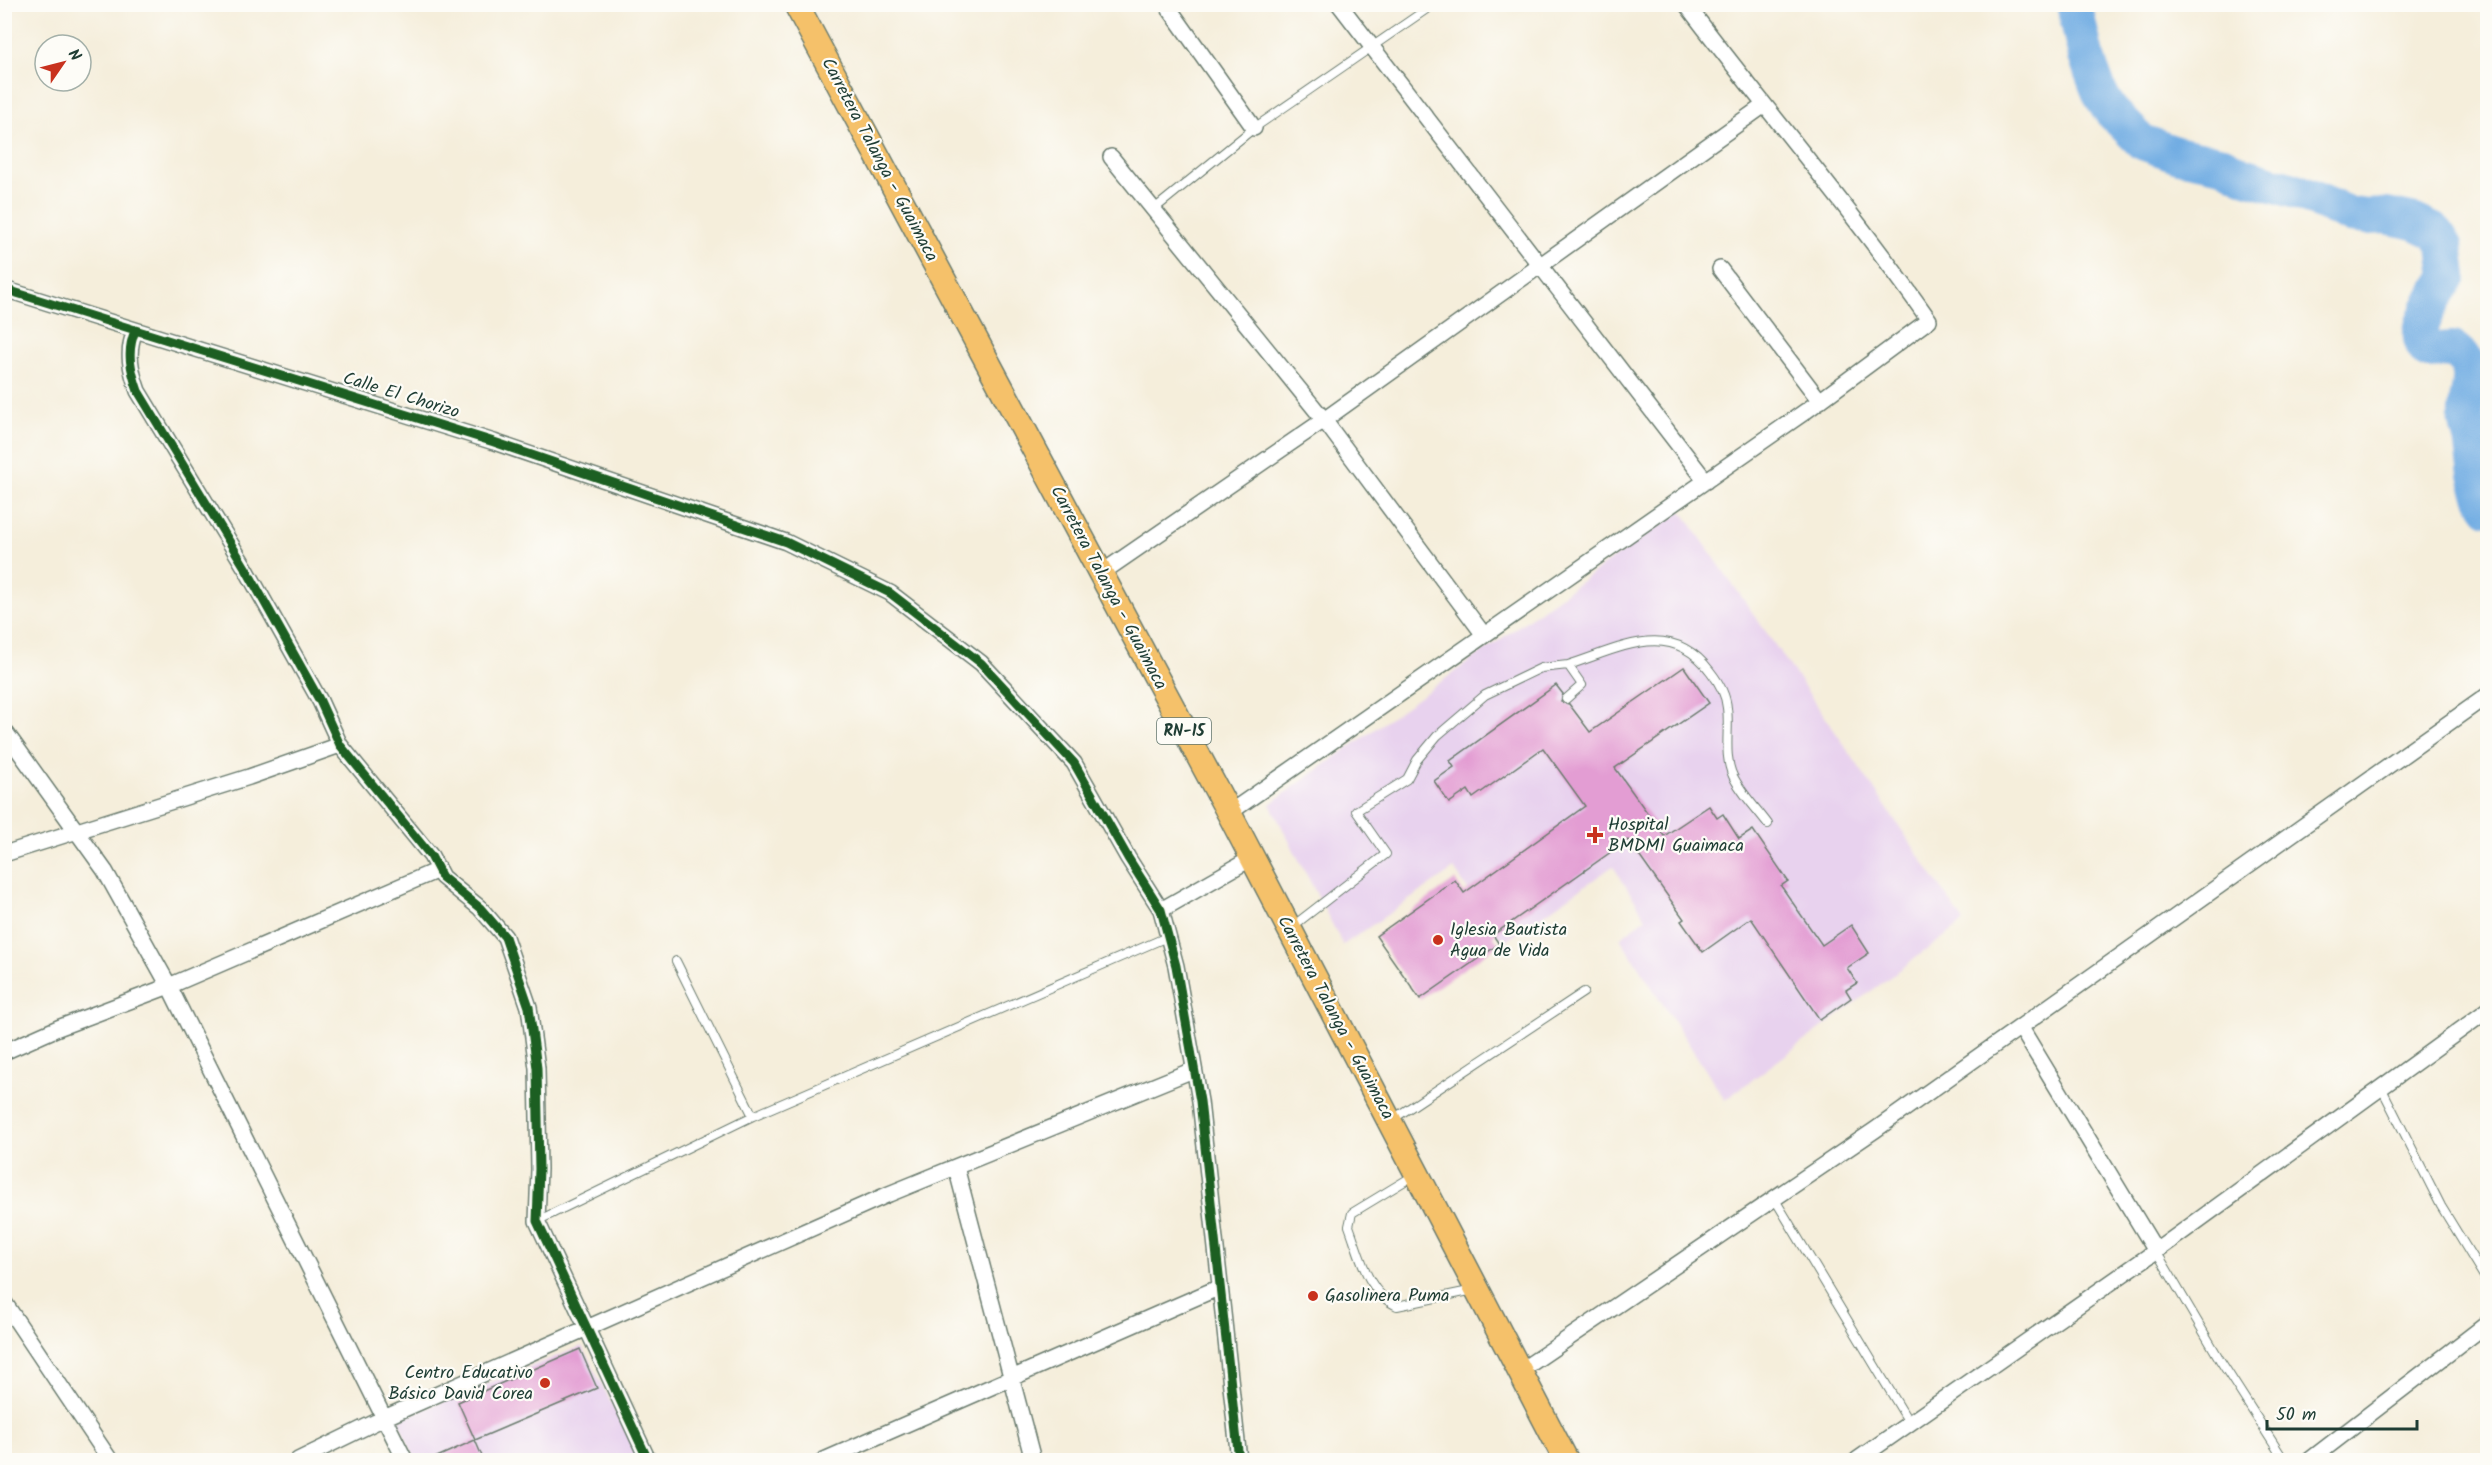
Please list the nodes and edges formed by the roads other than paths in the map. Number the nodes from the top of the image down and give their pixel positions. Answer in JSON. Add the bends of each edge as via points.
{"nodes":[{"id":1,"x":796,"y":4,"type":"edge"},
{"id":2,"x":1166,"y":4,"type":"edge"},
{"id":3,"x":1339,"y":4,"type":"edge"},
{"id":4,"x":1434,"y":4,"type":"edge"},
{"id":5,"x":1686,"y":4,"type":"edge"},
{"id":6,"x":1372,"y":47,"type":"junction"},
{"id":7,"x":1764,"y":106,"type":"junction"},
{"id":8,"x":1254,"y":128,"type":"junction"},
{"id":9,"x":1111,"y":157,"type":"dead end"},
{"id":10,"x":1154,"y":210,"type":"junction"},
{"id":11,"x":1539,"y":265,"type":"junction"},
{"id":12,"x":1719,"y":268,"type":"dead end"},
{"id":13,"x":4,"y":289,"type":"edge"},
{"id":14,"x":135,"y":331,"type":"junction"},
{"id":15,"x":1820,"y":400,"type":"junction"},
{"id":16,"x":1324,"y":420,"type":"junction"},
{"id":17,"x":1706,"y":481,"type":"junction"},
{"id":18,"x":1100,"y":574,"type":"junction"},
{"id":19,"x":1484,"y":635,"type":"junction"},
{"id":20,"x":1568,"y":665,"type":"junction"},
{"id":21,"x":2487,"y":695,"type":"edge"},
{"id":22,"x":1566,"y":699,"type":"dead end"},
{"id":23,"x":4,"y":730,"type":"edge"},
{"id":24,"x":340,"y":745,"type":"junction"},
{"id":25,"x":1228,"y":813,"type":"junction"},
{"id":26,"x":1768,"y":824,"type":"dead end"},
{"id":27,"x":75,"y":832,"type":"junction"},
{"id":28,"x":4,"y":854,"type":"edge"},
{"id":29,"x":1252,"y":858,"type":"junction"},
{"id":30,"x":438,"y":870,"type":"junction"},
{"id":31,"x":1161,"y":910,"type":"junction"},
{"id":32,"x":1289,"y":929,"type":"junction"},
{"id":33,"x":1167,"y":937,"type":"junction"},
{"id":34,"x":676,"y":961,"type":"dead end"},
{"id":35,"x":169,"y":986,"type":"junction"},
{"id":36,"x":1584,"y":992,"type":"dead end"},
{"id":37,"x":2487,"y":1010,"type":"edge"},
{"id":38,"x":2021,"y":1028,"type":"junction"},
{"id":39,"x":4,"y":1052,"type":"edge"},
{"id":40,"x":1193,"y":1070,"type":"junction"},
{"id":41,"x":2381,"y":1087,"type":"junction"},
{"id":42,"x":753,"y":1116,"type":"junction"},
{"id":43,"x":1389,"y":1121,"type":"junction"},
{"id":44,"x":956,"y":1167,"type":"junction"},
{"id":45,"x":1417,"y":1174,"type":"junction"},
{"id":46,"x":1774,"y":1198,"type":"junction"},
{"id":47,"x":537,"y":1221,"type":"junction"},
{"id":48,"x":2156,"y":1251,"type":"junction"},
{"id":49,"x":2487,"y":1283,"type":"edge"},
{"id":50,"x":1220,"y":1287,"type":"junction"},
{"id":51,"x":1478,"y":1290,"type":"junction"},
{"id":52,"x":4,"y":1302,"type":"edge"},
{"id":53,"x":2487,"y":1323,"type":"edge"},
{"id":54,"x":588,"y":1328,"type":"junction"},
{"id":55,"x":1520,"y":1371,"type":"junction"},
{"id":56,"x":1013,"y":1376,"type":"junction"},
{"id":57,"x":384,"y":1418,"type":"junction"},
{"id":58,"x":1910,"y":1424,"type":"junction"},
{"id":59,"x":110,"y":1461,"type":"edge"},
{"id":60,"x":298,"y":1461,"type":"edge"},
{"id":61,"x":405,"y":1461,"type":"edge"},
{"id":62,"x":648,"y":1461,"type":"edge"},
{"id":63,"x":824,"y":1461,"type":"edge"},
{"id":64,"x":1033,"y":1461,"type":"edge"},
{"id":65,"x":1239,"y":1461,"type":"edge"},
{"id":66,"x":1566,"y":1461,"type":"edge"},
{"id":67,"x":1857,"y":1461,"type":"edge"},
{"id":68,"x":2284,"y":1461,"type":"edge"},
{"id":69,"x":2310,"y":1461,"type":"edge"}],
"edges":[{"from":1,"to":18,"type":"main road","name":"Carretera Talanga - Guaimaca","number":"RN-15"},
{"from":2,"to":8,"type":"street"},
{"from":3,"to":6,"type":"street"},
{"from":4,"to":6,"type":"lane"},
{"from":5,"to":7,"type":"street"},
{"from":6,"to":8,"type":"lane"},
{"from":6,"to":11,"type":"street"},
{"from":7,"to":11,"type":"street"},
{"from":7,"to":15,"type":"street","via":[[1879,249],[1929,320]]},
{"from":8,"to":10,"type":"lane"},
{"from":9,"to":10,"type":"street"},
{"from":10,"to":16,"type":"street"},
{"from":11,"to":16,"type":"street"},
{"from":11,"to":17,"type":"street"},
{"from":12,"to":15,"type":"street"},
{"from":13,"to":14,"type":"street","name":"Calle El Chorizo"},
{"from":14,"to":24,"type":"street","via":[[130,341],[130,363],[138,391],[246,569],[320,701]]},
{"from":14,"to":31,"type":"street","name":"Calle El Chorizo","via":[[494,442],[786,542],[890,593],[981,663],[1074,763]]},
{"from":15,"to":17,"type":"street"},
{"from":16,"to":18,"type":"street"},
{"from":16,"to":19,"type":"street"},
{"from":17,"to":19,"type":"street"},
{"from":18,"to":25,"type":"main road","name":"Carretera Talanga - Guaimaca","number":"RN-15"},
{"from":19,"to":25,"type":"street"},
{"from":20,"to":22,"type":"lane","via":[[1582,685]]},
{"from":20,"to":26,"type":"lane","via":[[1644,641],[1670,641],[1702,660],[1719,683],[1727,706],[1732,776]]},
{"from":20,"to":32,"type":"lane","via":[[1541,668],[1485,695],[1437,736],[1407,779],[1356,811],[1386,854]]},
{"from":21,"to":38,"type":"street"},
{"from":23,"to":27,"type":"street"},
{"from":24,"to":27,"type":"street"},
{"from":24,"to":30,"type":"street","via":[[431,856]]},
{"from":25,"to":29,"type":"main road","name":"Carretera Talanga - Guaimaca","number":"RN-15"},
{"from":27,"to":28,"type":"street"},
{"from":27,"to":35,"type":"street","via":[[105,871]]},
{"from":29,"to":31,"type":"street"},
{"from":29,"to":32,"type":"main road","name":"Carretera Talanga - Guaimaca","number":"RN-15"},
{"from":30,"to":35,"type":"street"},
{"from":30,"to":47,"type":"street","via":[[505,937],[529,1006],[537,1068]]},
{"from":31,"to":33,"type":"street","name":"Calle El Chorizo"},
{"from":32,"to":43,"type":"main road","name":"Carretera Talanga - Guaimaca","number":"RN-15"},
{"from":33,"to":40,"type":"street","name":"Calle El Chorizo","via":[[1176,966]]},
{"from":33,"to":42,"type":"lane"},
{"from":34,"to":42,"type":"lane"},
{"from":35,"to":39,"type":"street"},
{"from":35,"to":57,"type":"street"},
{"from":36,"to":43,"type":"lane"},
{"from":37,"to":41,"type":"street"},
{"from":38,"to":46,"type":"street"},
{"from":38,"to":48,"type":"street"},
{"from":40,"to":44,"type":"street"},
{"from":40,"to":50,"type":"street","name":"Calle El Chorizo","via":[[1200,1101]]},
{"from":41,"to":48,"type":"street"},
{"from":41,"to":49,"type":"lane","via":[[2440,1206]]},
{"from":42,"to":47,"type":"lane"},
{"from":43,"to":45,"type":"main road","name":"Carretera Talanga - Guaimaca","number":"RN-15"},
{"from":44,"to":54,"type":"street"},
{"from":44,"to":56,"type":"street"},
{"from":45,"to":51,"type":"main road","name":"Carretera Talanga - Guaimaca","number":"RN-15"},
{"from":45,"to":51,"type":"lane","via":[[1352,1213],[1349,1219],[1374,1291],[1397,1306]]},
{"from":46,"to":55,"type":"street"},
{"from":46,"to":58,"type":"lane"},
{"from":47,"to":54,"type":"street"},
{"from":48,"to":58,"type":"street"},
{"from":48,"to":68,"type":"lane"},
{"from":50,"to":56,"type":"street"},
{"from":50,"to":65,"type":"street","name":"Calle El Chorizo"},
{"from":51,"to":55,"type":"main road","name":"Carretera Talanga - Guaimaca","number":"RN-15"},
{"from":52,"to":59,"type":"street"},
{"from":53,"to":69,"type":"street"},
{"from":54,"to":57,"type":"street"},
{"from":54,"to":62,"type":"street"},
{"from":55,"to":66,"type":"main road","name":"Carretera Talanga - Guaimaca","number":"RN-15"},
{"from":56,"to":63,"type":"street"},
{"from":56,"to":64,"type":"street"},
{"from":57,"to":60,"type":"street"},
{"from":57,"to":61,"type":"street"},
{"from":58,"to":67,"type":"street"}]}
